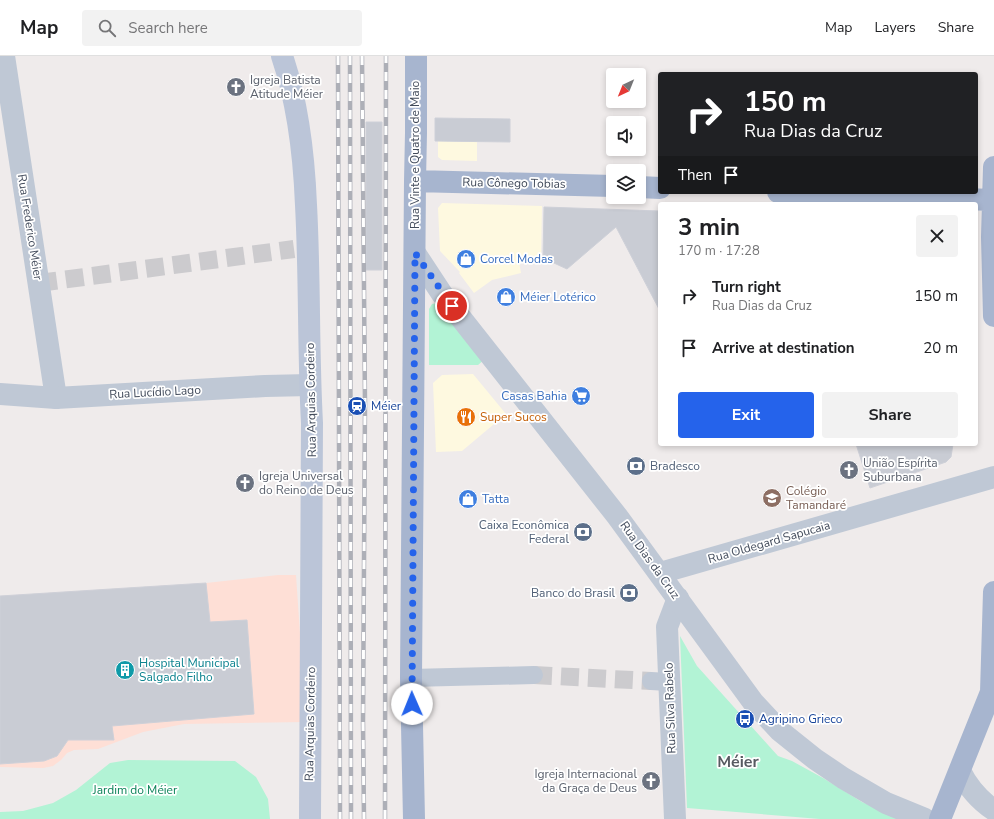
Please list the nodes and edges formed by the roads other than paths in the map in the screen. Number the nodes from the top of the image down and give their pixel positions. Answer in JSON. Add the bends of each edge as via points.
{"nodes":[{"id":1,"x":4,"y":56,"type":"edge"},
{"id":2,"x":282,"y":56,"type":"edge"},
{"id":3,"x":416,"y":56,"type":"edge"},
{"id":4,"x":994,"y":167,"type":"edge"},
{"id":5,"x":415,"y":181,"type":"junction"},
{"id":6,"x":606,"y":186,"type":"edge"},
{"id":7,"x":646,"y":187,"type":"edge"},
{"id":8,"x":658,"y":188,"type":"edge"},
{"id":9,"x":832,"y":194,"type":"edge"},
{"id":10,"x":993,"y":200,"type":"edge"},
{"id":11,"x":415,"y":253,"type":"junction"},
{"id":12,"x":994,"y":316,"type":"edge"},
{"id":13,"x":310,"y":385,"type":"junction"},
{"id":14,"x":0,"y":394,"type":"edge"},
{"id":15,"x":56,"y":398,"type":"junction"},
{"id":16,"x":994,"y":477,"type":"edge"},
{"id":17,"x":660,"y":573,"type":"junction"},
{"id":18,"x":994,"y":592,"type":"edge"},
{"id":19,"x":678,"y":598,"type":"junction"},
{"id":20,"x":534,"y":675,"type":"tunnel mouth"},
{"id":21,"x":412,"y":678,"type":"junction"},
{"id":22,"x":993,"y":692,"type":"edge"},
{"id":23,"x":960,"y":771,"type":"junction"},
{"id":24,"x":994,"y":810,"type":"edge"},
{"id":25,"x":310,"y":819,"type":"edge"},
{"id":26,"x":414,"y":819,"type":"edge"},
{"id":27,"x":675,"y":819,"type":"edge"},
{"id":28,"x":925,"y":819,"type":"edge"},
{"id":29,"x":940,"y":819,"type":"edge"}],
"edges":[{"from":1,"to":15,"type":"street","name":"Rua Frederico Méier"},
{"from":2,"to":13,"type":"main road","name":"Rua Arquias Cordeiro","via":[[299,125],[305,170],[309,254]]},
{"from":3,"to":5,"type":"main road","name":"Rua Vinte e Quatro de Maio"},
{"from":4,"to":10,"type":"main road"},
{"from":5,"to":6,"type":"main road","name":"Rua Cônego Tobias"},
{"from":5,"to":11,"type":"main road","name":"Rua Vinte e Quatro de Maio"},
{"from":7,"to":8,"type":"main road"},
{"from":9,"to":10,"type":"main road"},
{"from":10,"to":12,"type":"main road"},
{"from":11,"to":17,"type":"street","name":"Rua Dias da Cruz","via":[[442,294]]},
{"from":11,"to":21,"type":"main road","name":"Rua Vinte e Quatro de Maio"},
{"from":13,"to":15,"type":"street","name":"Rua Lucídio Lago"},
{"from":13,"to":25,"type":"main road","name":"Rua Arquias Cordeiro"},
{"from":14,"to":15,"type":"street","name":"Rua Lucídio Lago"},
{"from":16,"to":17,"type":"street","name":"Rua Oldegard Sapucaia"},
{"from":17,"to":19,"type":"street","name":"Rua Dias da Cruz"},
{"from":18,"to":22,"type":"main road"},
{"from":19,"to":27,"type":"street","name":"Rua Silva Rabelo","via":[[666,628],[660,681]]},
{"from":19,"to":28,"type":"street","name":"Rua Dias da Cruz","via":[[753,702],[780,731],[843,778],[886,803]]},
{"from":20,"to":21,"type":"street"},
{"from":21,"to":26,"type":"main road","name":"Rua Vinte e Quatro de Maio"},
{"from":22,"to":23,"type":"main road"},
{"from":23,"to":24,"type":"street","via":[[968,787]]},
{"from":23,"to":29,"type":"main road"}]}
